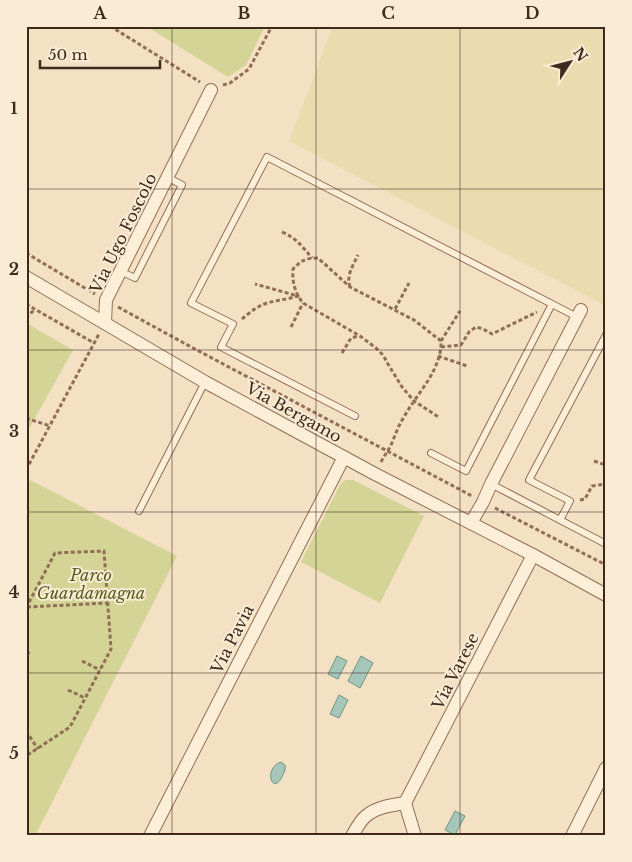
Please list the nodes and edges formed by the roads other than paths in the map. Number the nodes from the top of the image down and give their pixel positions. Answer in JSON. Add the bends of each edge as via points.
{"nodes":[{"id":1,"x":211,"y":90,"type":"road end"},
{"id":2,"x":26,"y":277,"type":"edge"},
{"id":3,"x":552,"y":304,"type":"junction"},
{"id":4,"x":579,"y":314,"type":"joint"},
{"id":5,"x":105,"y":323,"type":"junction"},
{"id":6,"x":606,"y":335,"type":"edge"},
{"id":7,"x":205,"y":382,"type":"junction"},
{"id":8,"x":355,"y":416,"type":"dead end"},
{"id":9,"x":431,"y":453,"type":"dead end"},
{"id":10,"x":344,"y":457,"type":"junction"},
{"id":11,"x":491,"y":484,"type":"junction"},
{"id":12,"x":139,"y":511,"type":"dead end"},
{"id":13,"x":560,"y":520,"type":"junction"},
{"id":14,"x":471,"y":524,"type":"junction"},
{"id":15,"x":606,"y":544,"type":"edge"},
{"id":16,"x":533,"y":555,"type":"junction"},
{"id":17,"x":606,"y":595,"type":"edge"},
{"id":18,"x":606,"y":768,"type":"edge"},
{"id":19,"x":405,"y":803,"type":"junction"},
{"id":20,"x":150,"y":836,"type":"edge"},
{"id":21,"x":352,"y":836,"type":"edge"},
{"id":22,"x":415,"y":836,"type":"edge"},
{"id":23,"x":572,"y":836,"type":"edge"}],
"edges":[{"from":1,"to":5,"type":"street","name":"Via Ugo Foscolo","via":[[106,300]]},
{"from":2,"to":5,"type":"street","name":"Via Bergamo"},
{"from":3,"to":4,"type":"lane"},
{"from":3,"to":8,"type":"lane","via":[[267,157],[191,303],[233,324],[221,347]]},
{"from":3,"to":9,"type":"lane","via":[[466,471]]},
{"from":4,"to":11,"type":"street"},
{"from":5,"to":7,"type":"street","name":"Via Bergamo"},
{"from":6,"to":13,"type":"lane","via":[[530,480],[570,501]]},
{"from":7,"to":10,"type":"street","name":"Via Bergamo"},
{"from":7,"to":12,"type":"lane"},
{"from":10,"to":14,"type":"street","name":"Via Bergamo"},
{"from":10,"to":20,"type":"street","name":"Via Pavia"},
{"from":11,"to":13,"type":"lane"},
{"from":11,"to":14,"type":"street"},
{"from":13,"to":15,"type":"lane"},
{"from":14,"to":16,"type":"street","name":"Via Bergamo"},
{"from":16,"to":17,"type":"street","name":"Via Bergamo"},
{"from":16,"to":19,"type":"street","name":"Via Varese"},
{"from":18,"to":23,"type":"street"},
{"from":19,"to":21,"type":"street","via":[[388,805],[366,816]]},
{"from":19,"to":22,"type":"street"}]}
